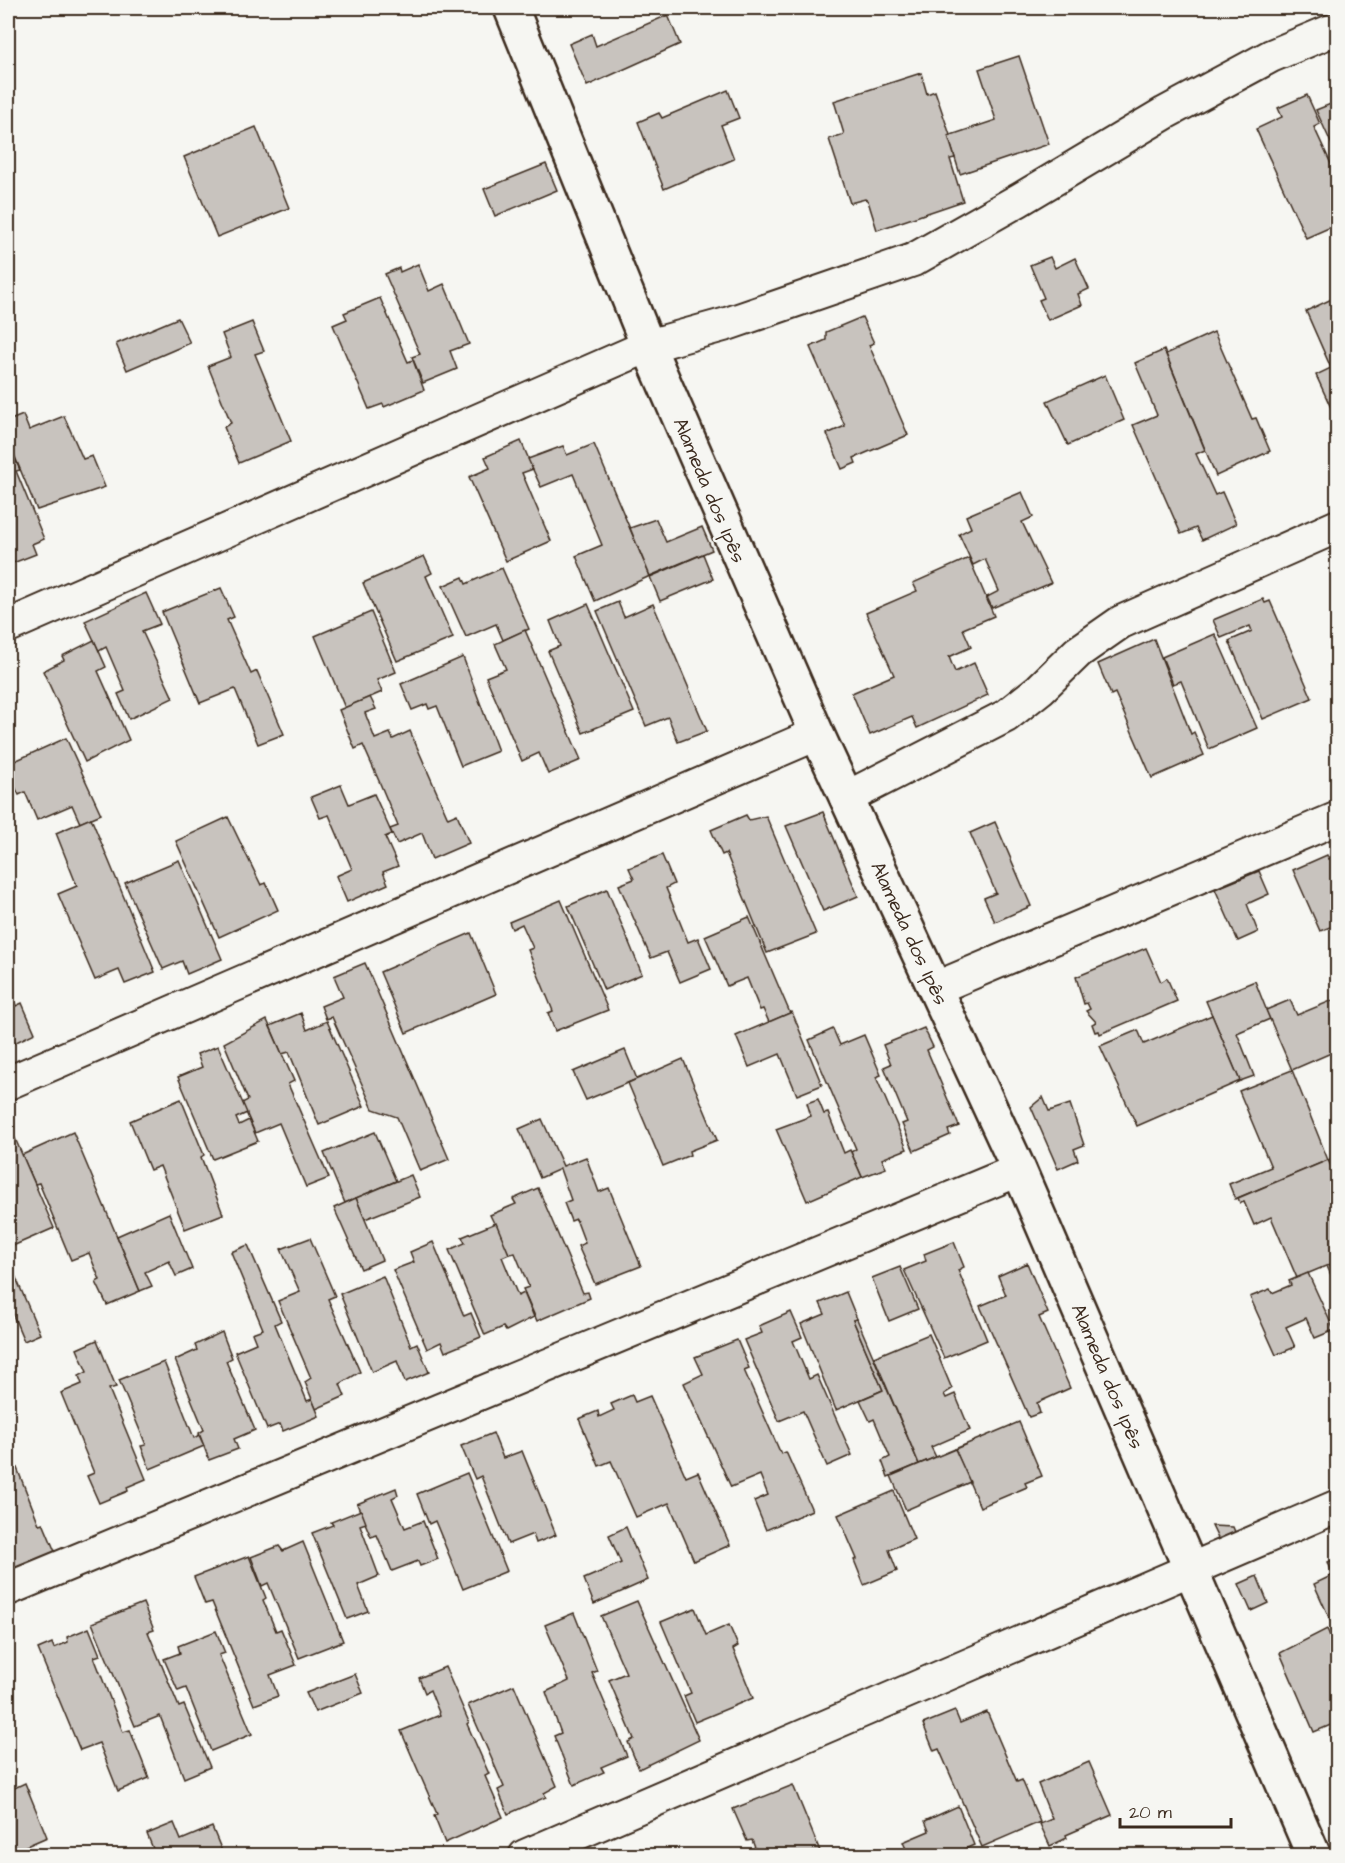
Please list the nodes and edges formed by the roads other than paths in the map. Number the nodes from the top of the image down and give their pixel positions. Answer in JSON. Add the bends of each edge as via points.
{"nodes":[{"id":1,"x":511,"y":8,"type":"edge"},
{"id":2,"x":1338,"y":28,"type":"edge"},
{"id":3,"x":648,"y":346,"type":"junction"},
{"id":4,"x":1338,"y":526,"type":"edge"},
{"id":5,"x":8,"y":626,"type":"edge"},
{"id":6,"x":817,"y":734,"type":"junction"},
{"id":7,"x":846,"y":798,"type":"junction"},
{"id":8,"x":1338,"y":818,"type":"edge"},
{"id":9,"x":936,"y":988,"type":"junction"},
{"id":10,"x":8,"y":1083,"type":"edge"},
{"id":11,"x":1019,"y":1170,"type":"junction"},
{"id":12,"x":1338,"y":1506,"type":"edge"},
{"id":13,"x":1190,"y":1568,"type":"junction"},
{"id":14,"x":8,"y":1589,"type":"edge"},
{"id":15,"x":525,"y":1856,"type":"edge"},
{"id":16,"x":1314,"y":1856,"type":"edge"}],
"edges":[{"from":1,"to":3,"type":"street","name":"Alameda dos Ipês"},
{"from":2,"to":3,"type":"street","via":[[1271,56],[1165,113],[913,260],[728,324]]},
{"from":3,"to":5,"type":"street"},
{"from":3,"to":6,"type":"street","name":"Alameda dos Ipês"},
{"from":4,"to":7,"type":"street","via":[[1121,622],[1078,652],[1006,716]]},
{"from":6,"to":7,"type":"street","name":"Alameda dos Ipês"},
{"from":6,"to":10,"type":"street"},
{"from":7,"to":9,"type":"street","name":"Alameda dos Ipês"},
{"from":8,"to":9,"type":"street"},
{"from":9,"to":11,"type":"street","name":"Alameda dos Ipês"},
{"from":11,"to":13,"type":"street","name":"Alameda dos Ipês"},
{"from":11,"to":14,"type":"street"},
{"from":12,"to":13,"type":"street"},
{"from":13,"to":15,"type":"street"},
{"from":13,"to":16,"type":"street","name":"Alameda dos Ipês"}]}
